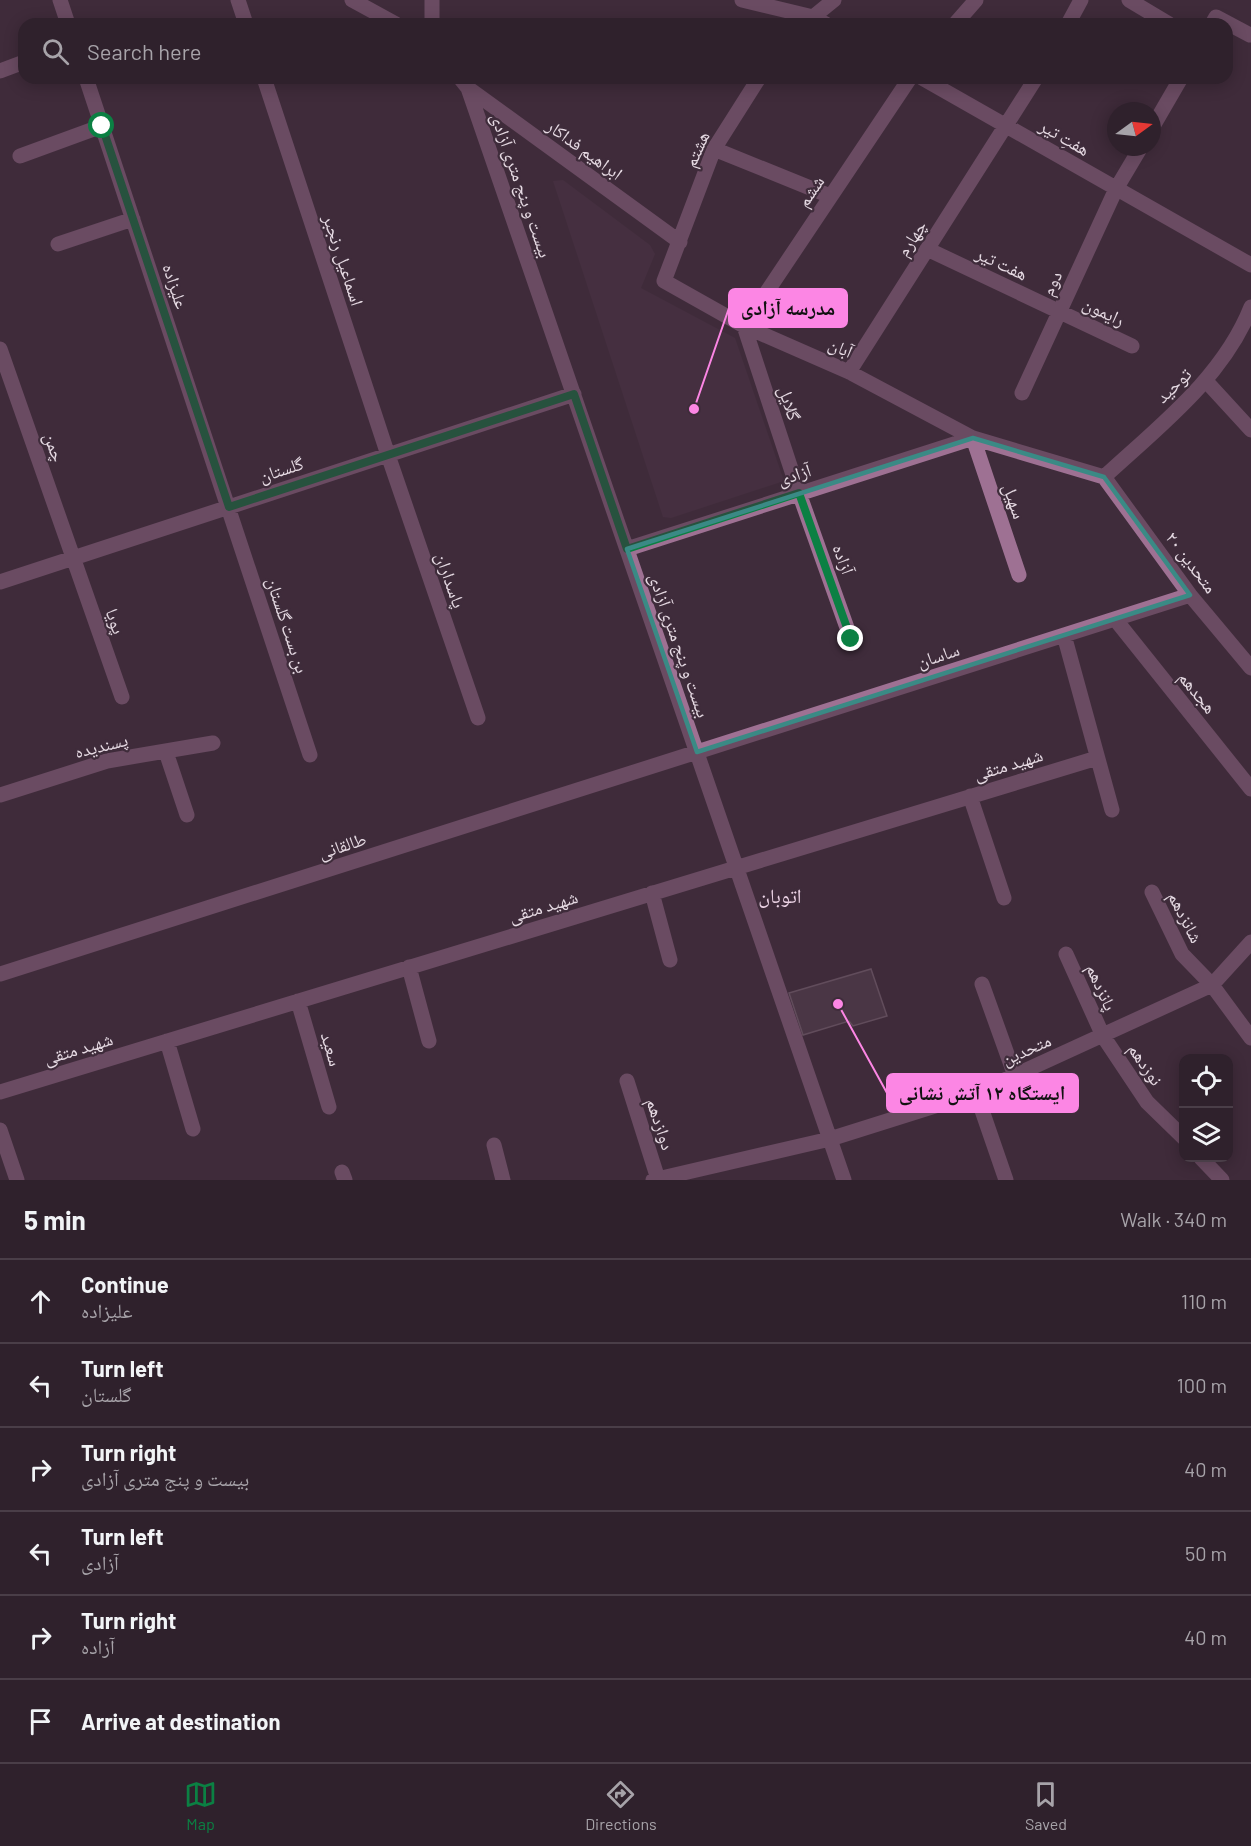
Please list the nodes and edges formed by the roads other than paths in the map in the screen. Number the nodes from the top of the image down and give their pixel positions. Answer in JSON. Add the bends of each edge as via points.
{"nodes":[{"id":1,"x":60,"y":0,"type":"edge"},
{"id":2,"x":238,"y":0,"type":"edge"},
{"id":3,"x":352,"y":0,"type":"edge"},
{"id":4,"x":432,"y":0,"type":"edge"},
{"id":5,"x":742,"y":0,"type":"edge"},
{"id":6,"x":834,"y":0,"type":"edge"},
{"id":7,"x":976,"y":0,"type":"edge"},
{"id":8,"x":1081,"y":0,"type":"edge"},
{"id":9,"x":1129,"y":0,"type":"edge"},
{"id":10,"x":66,"y":18,"type":"edge"},
{"id":11,"x":244,"y":18,"type":"edge"},
{"id":12,"x":385,"y":18,"type":"edge"},
{"id":13,"x":432,"y":18,"type":"edge"},
{"id":14,"x":802,"y":18,"type":"edge"},
{"id":15,"x":818,"y":18,"type":"edge"},
{"id":16,"x":960,"y":18,"type":"edge"},
{"id":17,"x":1071,"y":18,"type":"edge"},
{"id":18,"x":1159,"y":18,"type":"edge"},
{"id":19,"x":1233,"y":26,"type":"edge"},
{"id":20,"x":1250,"y":35,"type":"edge"},
{"id":21,"x":18,"y":64,"type":"edge"},
{"id":22,"x":0,"y":71,"type":"edge"},
{"id":23,"x":88,"y":84,"type":"edge"},
{"id":24,"x":266,"y":84,"type":"edge"},
{"id":25,"x":464,"y":84,"type":"edge"},
{"id":26,"x":465,"y":84,"type":"edge"},
{"id":27,"x":755,"y":84,"type":"edge"},
{"id":28,"x":906,"y":84,"type":"edge"},
{"id":29,"x":932,"y":84,"type":"edge"},
{"id":30,"x":1032,"y":84,"type":"edge"},
{"id":31,"x":1178,"y":84,"type":"edge"},
{"id":32,"x":1161,"y":112,"type":"edge"},
{"id":33,"x":102,"y":126,"type":"junction"},
{"id":34,"x":1006,"y":126,"type":"junction"},
{"id":35,"x":714,"y":149,"type":"junction"},
{"id":36,"x":20,"y":156,"type":"dead end"},
{"id":37,"x":1136,"y":156,"type":"edge"},
{"id":38,"x":1116,"y":189,"type":"junction"},
{"id":39,"x":830,"y":196,"type":"junction"},
{"id":40,"x":133,"y":219,"type":"junction"},
{"id":41,"x":680,"y":242,"type":"junction"},
{"id":42,"x":58,"y":244,"type":"dead end"},
{"id":43,"x":927,"y":249,"type":"junction"},
{"id":44,"x":1251,"y":265,"type":"edge"},
{"id":45,"x":1251,"y":307,"type":"edge"},
{"id":46,"x":1060,"y":311,"type":"junction"},
{"id":47,"x":744,"y":326,"type":"junction"},
{"id":48,"x":1132,"y":346,"type":"dead end"},
{"id":49,"x":0,"y":349,"type":"edge"},
{"id":50,"x":849,"y":372,"type":"junction"},
{"id":51,"x":1206,"y":381,"type":"junction"},
{"id":52,"x":1022,"y":393,"type":"dead end"},
{"id":53,"x":574,"y":394,"type":"junction"},
{"id":54,"x":1251,"y":430,"type":"edge"},
{"id":55,"x":973,"y":438,"type":"junction"},
{"id":56,"x":388,"y":455,"type":"junction"},
{"id":57,"x":1104,"y":477,"type":"junction"},
{"id":58,"x":799,"y":493,"type":"junction"},
{"id":59,"x":229,"y":507,"type":"junction"},
{"id":60,"x":627,"y":549,"type":"junction"},
{"id":61,"x":74,"y":558,"type":"junction"},
{"id":62,"x":1019,"y":575,"type":"dead end"},
{"id":63,"x":1,"y":577,"type":"edge"},
{"id":64,"x":1190,"y":594,"type":"junction"},
{"id":65,"x":1115,"y":619,"type":"junction"},
{"id":66,"x":1064,"y":635,"type":"junction"},
{"id":67,"x":851,"y":639,"type":"dead end"},
{"id":68,"x":1251,"y":668,"type":"edge"},
{"id":69,"x":122,"y":697,"type":"dead end"},
{"id":70,"x":478,"y":718,"type":"dead end"},
{"id":71,"x":213,"y":743,"type":"dead end"},
{"id":72,"x":166,"y":752,"type":"junction"},
{"id":73,"x":697,"y":752,"type":"junction"},
{"id":74,"x":310,"y":755,"type":"dead end"},
{"id":75,"x":1097,"y":758,"type":"junction"},
{"id":76,"x":1251,"y":789,"type":"edge"},
{"id":77,"x":0,"y":795,"type":"edge"},
{"id":78,"x":970,"y":796,"type":"junction"},
{"id":79,"x":1112,"y":810,"type":"dead end"},
{"id":80,"x":187,"y":815,"type":"dead end"},
{"id":81,"x":737,"y":867,"type":"junction"},
{"id":82,"x":1152,"y":892,"type":"dead end"},
{"id":83,"x":652,"y":893,"type":"junction"},
{"id":84,"x":1004,"y":898,"type":"dead end"},
{"id":85,"x":1251,"y":942,"type":"edge"},
{"id":86,"x":1066,"y":954,"type":"dead end"},
{"id":87,"x":670,"y":960,"type":"dead end"},
{"id":88,"x":409,"y":967,"type":"junction"},
{"id":89,"x":0,"y":974,"type":"edge"},
{"id":90,"x":982,"y":984,"type":"dead end"},
{"id":91,"x":1212,"y":985,"type":"junction"},
{"id":92,"x":298,"y":1001,"type":"junction"},
{"id":93,"x":1103,"y":1036,"type":"junction"},
{"id":94,"x":1251,"y":1038,"type":"edge"},
{"id":95,"x":167,"y":1041,"type":"junction"},
{"id":96,"x":429,"y":1041,"type":"dead end"},
{"id":97,"x":1014,"y":1076,"type":"junction"},
{"id":98,"x":627,"y":1081,"type":"dead end"},
{"id":99,"x":0,"y":1092,"type":"edge"},
{"id":100,"x":975,"y":1093,"type":"junction"},
{"id":101,"x":329,"y":1107,"type":"dead end"},
{"id":102,"x":194,"y":1128,"type":"dead end"},
{"id":103,"x":0,"y":1130,"type":"edge"},
{"id":104,"x":1179,"y":1133,"type":"edge"},
{"id":105,"x":830,"y":1140,"type":"junction"},
{"id":106,"x":494,"y":1145,"type":"dead end"},
{"id":107,"x":1205,"y":1162,"type":"edge"},
{"id":108,"x":655,"y":1179,"type":"edge"},
{"id":109,"x":17,"y":1180,"type":"edge"},
{"id":110,"x":503,"y":1180,"type":"edge"},
{"id":111,"x":844,"y":1180,"type":"edge"},
{"id":112,"x":1006,"y":1180,"type":"edge"},
{"id":113,"x":1222,"y":1180,"type":"edge"}],
"edges":[{"from":1,"to":10,"type":"street"},
{"from":2,"to":11,"type":"street"},
{"from":3,"to":12,"type":"street"},
{"from":4,"to":13,"type":"street"},
{"from":5,"to":14,"type":"street"},
{"from":6,"to":15,"type":"street"},
{"from":7,"to":16,"type":"street"},
{"from":8,"to":17,"type":"street"},
{"from":9,"to":18,"type":"street"},
{"from":19,"to":20,"type":"street"},
{"from":21,"to":22,"type":"street"},
{"from":23,"to":33,"type":"street","name":"علیزاده"},
{"from":24,"to":56,"type":"street","name":"اسماعیل رنجبر"},
{"from":25,"to":53,"type":"street","name":"بیست و پنج متری آزادی"},
{"from":26,"to":41,"type":"street","name":"ابراهیم فداکار"},
{"from":27,"to":35,"type":"street","name":"هشتم"},
{"from":28,"to":39,"type":"street","name":"ششم"},
{"from":29,"to":34,"type":"street","name":"هفتِ تیر"},
{"from":30,"to":34,"type":"street","name":"چهارم"},
{"from":31,"to":32,"type":"street"},
{"from":33,"to":36,"type":"street"},
{"from":33,"to":40,"type":"street","name":"علیزاده"},
{"from":34,"to":38,"type":"street","name":"هفتِ تیر"},
{"from":34,"to":43,"type":"street","name":"چهارم"},
{"from":35,"to":39,"type":"street"},
{"from":35,"to":41,"type":"street","name":"هشتم"},
{"from":37,"to":38,"type":"street","name":"دوم"},
{"from":38,"to":44,"type":"street","name":"هفتِ تیر"},
{"from":38,"to":46,"type":"street","name":"دوم"},
{"from":39,"to":47,"type":"street","name":"ششم"},
{"from":40,"to":42,"type":"street"},
{"from":40,"to":59,"type":"street","name":"علیزاده"},
{"from":41,"to":47,"type":"street","name":"آبان","via":[[664,281]]},
{"from":43,"to":46,"type":"street","name":"هفت تیر"},
{"from":43,"to":50,"type":"street","name":"چهارم"},
{"from":45,"to":51,"type":"street","name":"توحید","via":[[1245,323]]},
{"from":46,"to":48,"type":"street","name":"رایمون"},
{"from":46,"to":52,"type":"street","name":"دوم"},
{"from":47,"to":50,"type":"street","name":"آبان"},
{"from":47,"to":58,"type":"street","name":"گلایل"},
{"from":49,"to":61,"type":"street","name":"چمن"},
{"from":50,"to":55,"type":"street","name":"آبان"},
{"from":51,"to":54,"type":"street"},
{"from":51,"to":57,"type":"street","name":"توحید"},
{"from":53,"to":56,"type":"street","name":"گلستان"},
{"from":53,"to":60,"type":"street","name":"بیست و پنج متری آزادی"},
{"from":55,"to":57,"type":"street","name":"آبان"},
{"from":55,"to":58,"type":"street","name":"آزادی"},
{"from":55,"to":62,"type":"street","name":"سهیل"},
{"from":56,"to":59,"type":"street","name":"گلستان"},
{"from":56,"to":70,"type":"street","name":"پاسداران"},
{"from":57,"to":64,"type":"street","name":"متحدین ۲۰"},
{"from":58,"to":60,"type":"street","name":"آزادی"},
{"from":58,"to":67,"type":"street","name":"آزاده"},
{"from":59,"to":61,"type":"street","name":"گلستان"},
{"from":59,"to":74,"type":"street","name":"بن بست گلستان"},
{"from":60,"to":73,"type":"street","name":"بیست و پنج متری آزادی"},
{"from":61,"to":63,"type":"street","name":"گلستان"},
{"from":61,"to":69,"type":"street","name":"پویا"},
{"from":64,"to":65,"type":"street","name":"ساسان"},
{"from":64,"to":68,"type":"street","name":"متحدین ۲۰"},
{"from":65,"to":66,"type":"street","name":"ساسان"},
{"from":65,"to":76,"type":"street","name":"هجدهم"},
{"from":66,"to":73,"type":"street","name":"ساسان"},
{"from":66,"to":75,"type":"street"},
{"from":71,"to":72,"type":"street","name":"پسندیده"},
{"from":72,"to":77,"type":"street","name":"پسندیده","via":[[107,761]]},
{"from":72,"to":80,"type":"street"},
{"from":73,"to":81,"type":"street","name":"بیست و پنج متری آزادی"},
{"from":73,"to":89,"type":"street","name":"طالقانی"},
{"from":75,"to":78,"type":"street","name":"شهید متقی"},
{"from":75,"to":79,"type":"street"},
{"from":78,"to":81,"type":"street","name":"شهید متقی"},
{"from":78,"to":84,"type":"street"},
{"from":81,"to":83,"type":"street","name":"شهید متقی"},
{"from":81,"to":105,"type":"street","name":"بیست و پنج متری آزادی"},
{"from":82,"to":91,"type":"street","name":"شانزدهم","via":[[1182,954]]},
{"from":83,"to":87,"type":"street"},
{"from":83,"to":88,"type":"street","name":"شهید متقی"},
{"from":85,"to":91,"type":"street","name":"متحدین"},
{"from":86,"to":93,"type":"street","name":"پانزدهم"},
{"from":88,"to":92,"type":"street","name":"شهید متقی"},
{"from":88,"to":96,"type":"street"},
{"from":90,"to":97,"type":"street"},
{"from":91,"to":93,"type":"street","name":"متحدین"},
{"from":91,"to":94,"type":"street","name":"شانزدهم"},
{"from":92,"to":95,"type":"street","name":"شهید متقی"},
{"from":92,"to":101,"type":"street","name":"سعید"},
{"from":93,"to":97,"type":"street","name":"متحدین"},
{"from":93,"to":104,"type":"street","name":"نوزدهم","via":[[1147,1101]]},
{"from":95,"to":99,"type":"street","name":"شهید متقی"},
{"from":95,"to":102,"type":"street"},
{"from":97,"to":100,"type":"street","name":"متحدین"},
{"from":98,"to":108,"type":"street","name":"دوازدهم"},
{"from":100,"to":105,"type":"street","name":"متحدین"},
{"from":100,"to":112,"type":"street"},
{"from":103,"to":109,"type":"street"},
{"from":105,"to":108,"type":"street","name":"متحدین"},
{"from":105,"to":111,"type":"street","name":"بیست و پنج متری آزادی"},
{"from":106,"to":110,"type":"street"},
{"from":107,"to":113,"type":"street"}]}
